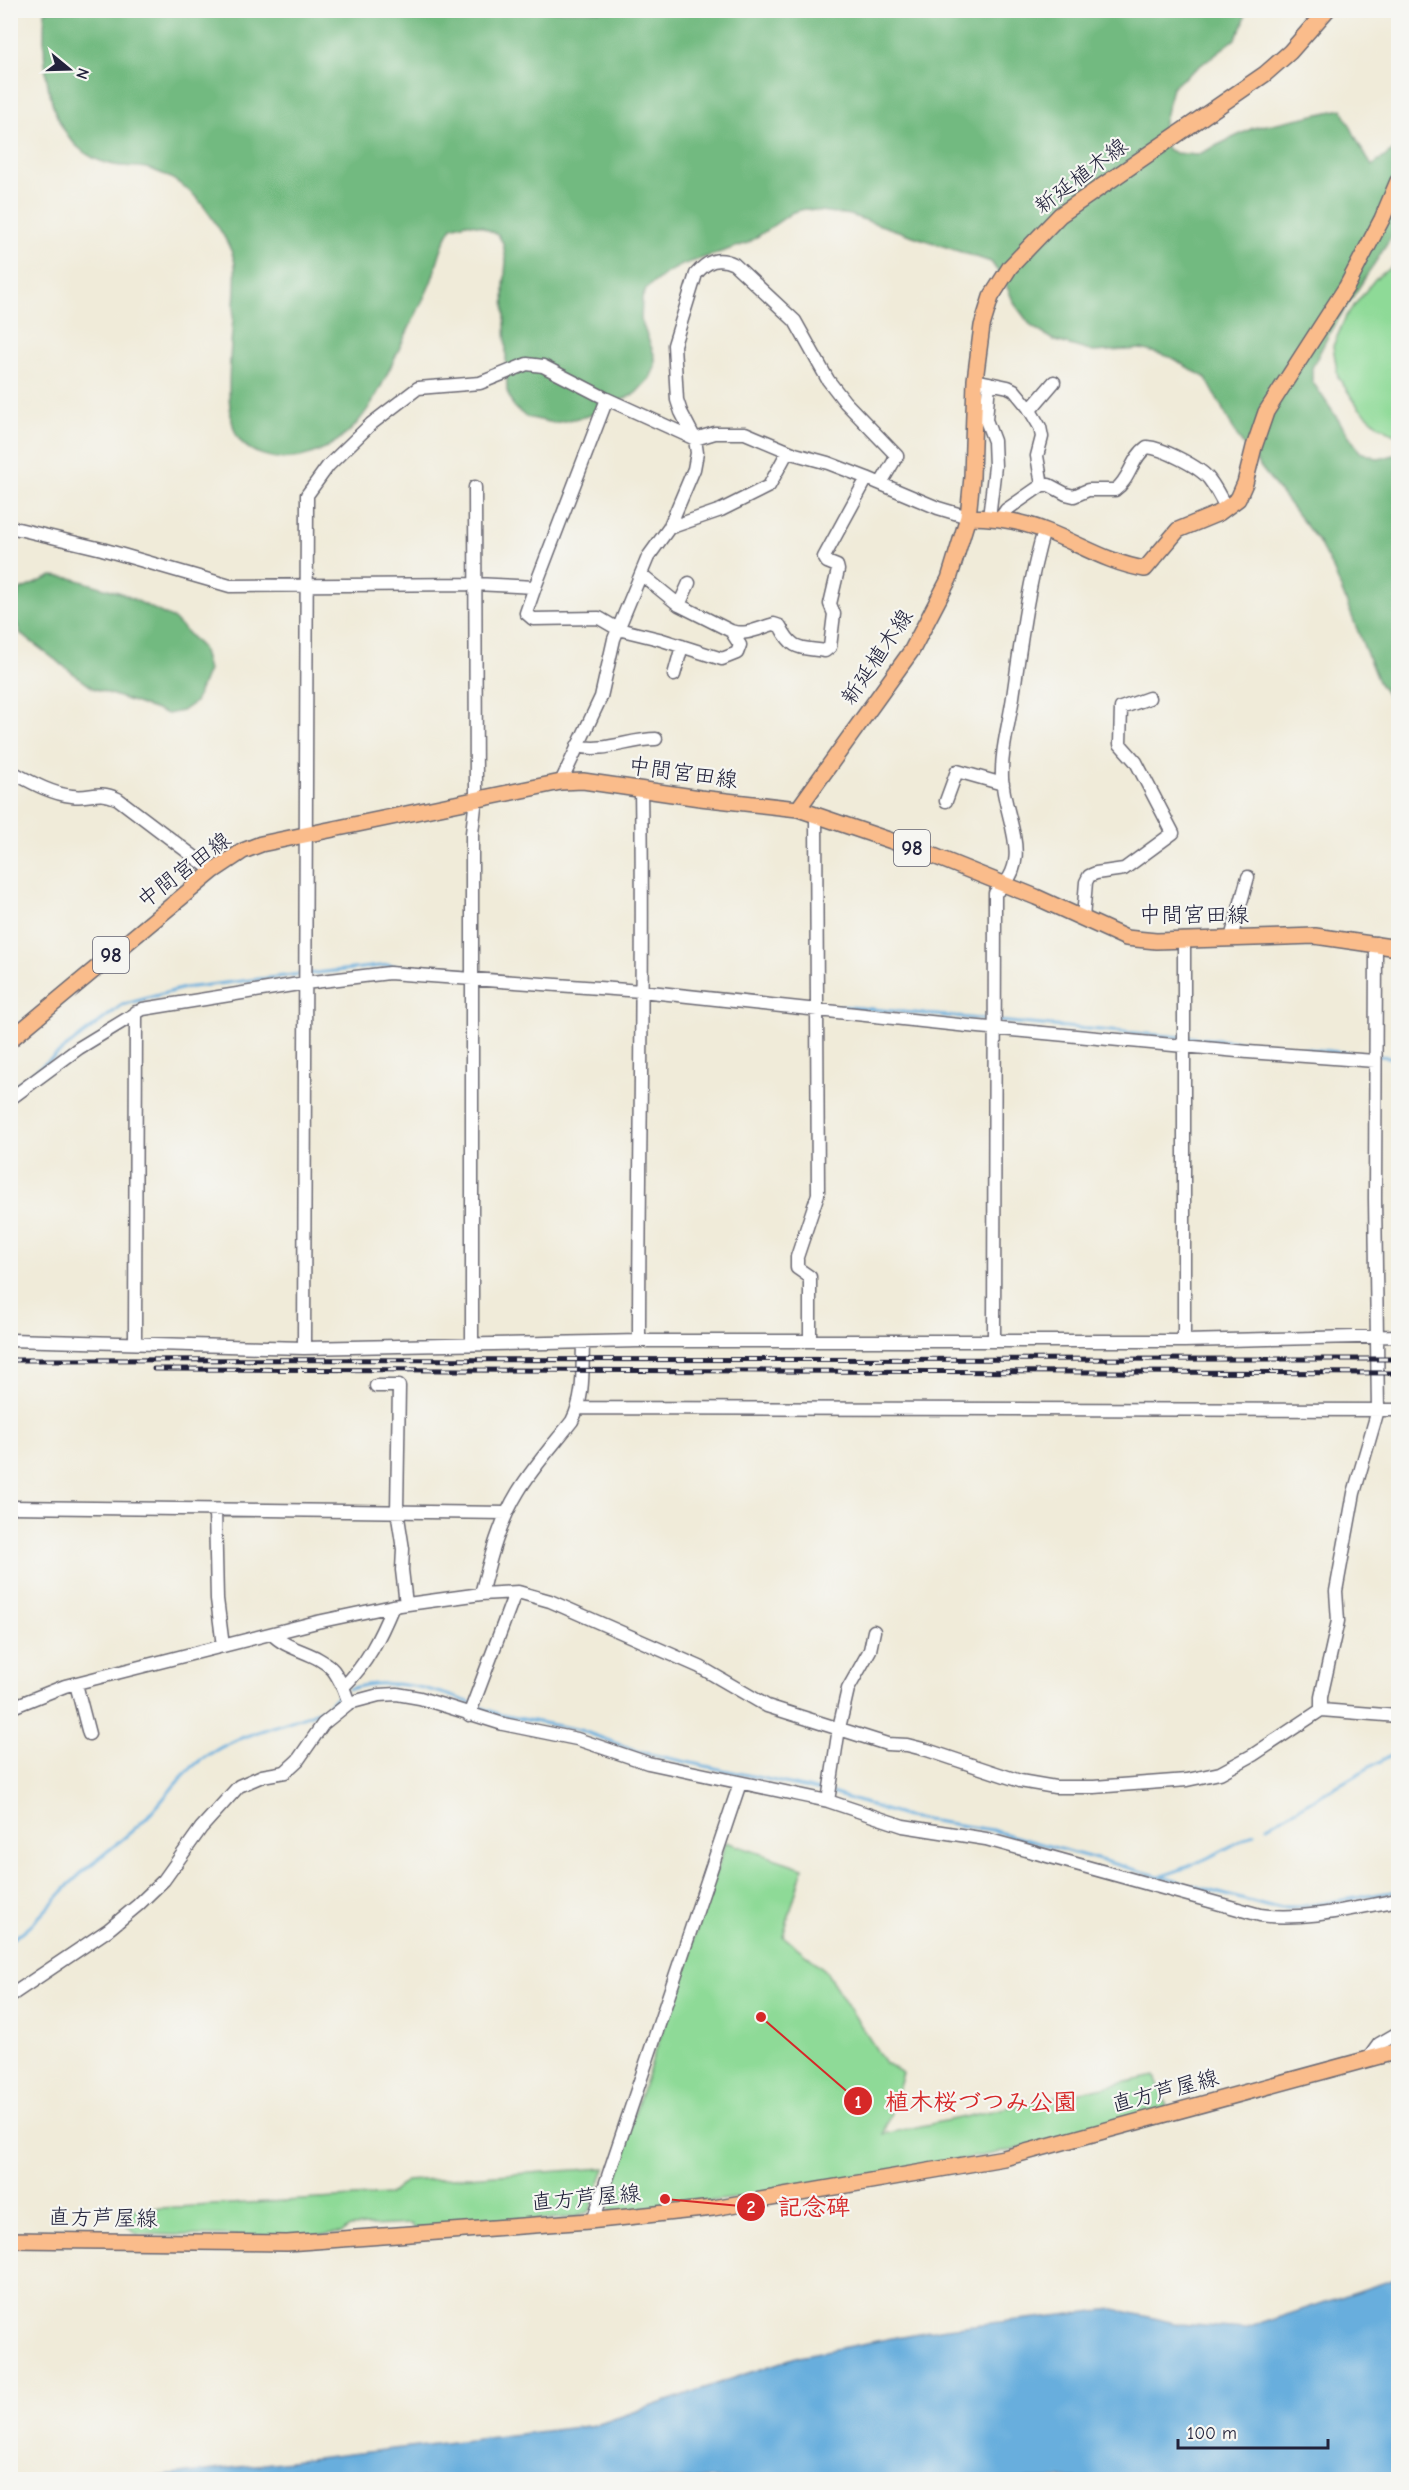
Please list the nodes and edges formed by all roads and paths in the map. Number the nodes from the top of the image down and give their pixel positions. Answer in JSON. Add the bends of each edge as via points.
{"nodes":[{"id":1,"x":1327,"y":10,"type":"edge"},
{"id":2,"x":1398,"y":181,"type":"edge"},
{"id":3,"x":982,"y":382,"type":"junction"},
{"id":4,"x":1054,"y":382,"type":"dead end"},
{"id":5,"x":607,"y":399,"type":"junction"},
{"id":6,"x":1030,"y":410,"type":"junction"},
{"id":7,"x":695,"y":439,"type":"junction"},
{"id":8,"x":788,"y":452,"type":"junction"},
{"id":9,"x":867,"y":478,"type":"junction"},
{"id":10,"x":881,"y":483,"type":"junction"},
{"id":11,"x":1042,"y":485,"type":"junction"},
{"id":12,"x":475,"y":487,"type":"dead end"},
{"id":13,"x":1226,"y":508,"type":"junction"},
{"id":14,"x":968,"y":517,"type":"junction"},
{"id":15,"x":995,"y":518,"type":"junction"},
{"id":16,"x":10,"y":527,"type":"edge"},
{"id":17,"x":669,"y":528,"type":"junction"},
{"id":18,"x":1044,"y":530,"type":"junction"},
{"id":19,"x":641,"y":574,"type":"junction"},
{"id":20,"x":689,"y":583,"type":"dead end"},
{"id":21,"x":475,"y":584,"type":"junction"},
{"id":22,"x":306,"y":586,"type":"junction"},
{"id":23,"x":536,"y":587,"type":"junction"},
{"id":24,"x":679,"y":606,"type":"junction"},
{"id":25,"x":618,"y":628,"type":"junction"},
{"id":26,"x":731,"y":631,"type":"junction"},
{"id":27,"x":682,"y":646,"type":"junction"},
{"id":28,"x":674,"y":675,"type":"dead end"},
{"id":29,"x":1149,"y":698,"type":"dead end"},
{"id":30,"x":656,"y":740,"type":"dead end"},
{"id":31,"x":577,"y":746,"type":"junction"},
{"id":32,"x":10,"y":771,"type":"edge"},
{"id":33,"x":561,"y":782,"type":"junction"},
{"id":34,"x":1003,"y":784,"type":"junction"},
{"id":35,"x":641,"y":790,"type":"junction"},
{"id":36,"x":476,"y":798,"type":"junction"},
{"id":37,"x":946,"y":801,"type":"dead end"},
{"id":38,"x":798,"y":809,"type":"junction"},
{"id":39,"x":816,"y":816,"type":"junction"},
{"id":40,"x":304,"y":833,"type":"junction"},
{"id":41,"x":213,"y":871,"type":"junction"},
{"id":42,"x":1248,"y":877,"type":"dead end"},
{"id":43,"x":1006,"y":885,"type":"junction"},
{"id":44,"x":1083,"y":918,"type":"junction"},
{"id":45,"x":1231,"y":938,"type":"junction"},
{"id":46,"x":1184,"y":939,"type":"junction"},
{"id":47,"x":1376,"y":944,"type":"junction"},
{"id":48,"x":1398,"y":948,"type":"edge"},
{"id":49,"x":474,"y":978,"type":"junction"},
{"id":50,"x":305,"y":983,"type":"junction"},
{"id":51,"x":642,"y":991,"type":"junction"},
{"id":52,"x":816,"y":1010,"type":"junction"},
{"id":53,"x":136,"y":1012,"type":"junction"},
{"id":54,"x":995,"y":1028,"type":"junction"},
{"id":55,"x":10,"y":1040,"type":"edge"},
{"id":56,"x":1185,"y":1045,"type":"junction"},
{"id":57,"x":1375,"y":1061,"type":"junction"},
{"id":58,"x":10,"y":1099,"type":"edge"},
{"id":59,"x":1376,"y":1335,"type":"junction"},
{"id":60,"x":1398,"y":1336,"type":"edge"},
{"id":61,"x":10,"y":1340,"type":"edge"},
{"id":62,"x":810,"y":1340,"type":"junction"},
{"id":63,"x":639,"y":1341,"type":"junction"},
{"id":64,"x":994,"y":1341,"type":"junction"},
{"id":65,"x":1184,"y":1341,"type":"junction"},
{"id":66,"x":135,"y":1342,"type":"junction"},
{"id":67,"x":583,"y":1343,"type":"junction"},
{"id":68,"x":472,"y":1344,"type":"junction"},
{"id":69,"x":304,"y":1348,"type":"junction"},
{"id":70,"x":376,"y":1386,"type":"dead end"},
{"id":71,"x":578,"y":1408,"type":"junction"},
{"id":72,"x":1378,"y":1410,"type":"junction"},
{"id":73,"x":1398,"y":1410,"type":"edge"},
{"id":74,"x":10,"y":1507,"type":"edge"},
{"id":75,"x":215,"y":1510,"type":"junction"},
{"id":76,"x":397,"y":1511,"type":"junction"},
{"id":77,"x":507,"y":1513,"type":"junction"},
{"id":78,"x":515,"y":1593,"type":"junction"},
{"id":79,"x":481,"y":1594,"type":"junction"},
{"id":80,"x":406,"y":1604,"type":"junction"},
{"id":81,"x":393,"y":1606,"type":"junction"},
{"id":82,"x":874,"y":1630,"type":"dead end"},
{"id":83,"x":272,"y":1634,"type":"junction"},
{"id":84,"x":223,"y":1646,"type":"junction"},
{"id":85,"x":76,"y":1684,"type":"junction"},
{"id":86,"x":343,"y":1687,"type":"junction"},
{"id":87,"x":349,"y":1703,"type":"junction"},
{"id":88,"x":10,"y":1708,"type":"edge"},
{"id":89,"x":1321,"y":1710,"type":"junction"},
{"id":90,"x":469,"y":1715,"type":"junction"},
{"id":91,"x":1398,"y":1716,"type":"edge"},
{"id":92,"x":839,"y":1728,"type":"junction"},
{"id":93,"x":89,"y":1734,"type":"dead end"},
{"id":94,"x":740,"y":1783,"type":"junction"},
{"id":95,"x":828,"y":1801,"type":"junction"},
{"id":96,"x":1398,"y":1900,"type":"edge"},
{"id":97,"x":10,"y":1996,"type":"edge"},
{"id":98,"x":1398,"y":2033,"type":"edge"},
{"id":99,"x":1398,"y":2051,"type":"edge"},
{"id":100,"x":1368,"y":2060,"type":"junction"},
{"id":101,"x":593,"y":2221,"type":"junction"},
{"id":102,"x":10,"y":2240,"type":"edge"}],
"edges":[{"from":1,"to":3,"type":"main road","name":"新延植木線","via":[[1265,74],[1060,215],[1010,267],[991,297],[982,326]]},
{"from":2,"to":13,"type":"main road","via":[[1347,286],[1266,412],[1245,483],[1238,499]]},
{"from":3,"to":6,"type":"street","via":[[1014,390]]},
{"from":3,"to":14,"type":"main road","name":"新延植木線"},
{"from":3,"to":15,"type":"street","via":[[986,420],[994,441]]},
{"from":4,"to":6,"type":"street"},
{"from":5,"to":7,"type":"street"},
{"from":5,"to":22,"type":"street","via":[[543,366],[527,364],[480,383],[418,388],[371,424],[328,466],[307,495]]},
{"from":5,"to":23,"type":"street"},
{"from":6,"to":11,"type":"street","via":[[1042,437],[1037,456]]},
{"from":7,"to":8,"type":"street","via":[[745,433]]},
{"from":7,"to":10,"type":"street","via":[[677,400],[674,345],[696,274],[704,265],[726,260],[795,321],[828,380],[897,456]]},
{"from":7,"to":17,"type":"street","via":[[694,468]]},
{"from":8,"to":9,"type":"street"},
{"from":8,"to":17,"type":"street","via":[[769,486],[721,510]]},
{"from":9,"to":10,"type":"street"},
{"from":9,"to":26,"type":"street","via":[[824,557],[838,570],[830,604],[834,614],[830,648],[825,651],[793,646],[780,626],[774,624],[748,633]]},
{"from":10,"to":14,"type":"street"},
{"from":11,"to":13,"type":"street","via":[[1049,484],[1074,496],[1088,490],[1115,490],[1147,447],[1196,468],[1209,478]]},
{"from":11,"to":15,"type":"street"},
{"from":12,"to":21,"type":"street"},
{"from":13,"to":18,"type":"main road","via":[[1178,530],[1145,569],[1121,565]]},
{"from":14,"to":15,"type":"main road"},
{"from":14,"to":38,"type":"main road","name":"新延植木線","via":[[961,546],[932,617]]},
{"from":15,"to":18,"type":"main road"},
{"from":16,"to":22,"type":"street","via":[[230,586]]},
{"from":17,"to":19,"type":"street"},
{"from":18,"to":34,"type":"street","via":[[1018,651],[1002,759]]},
{"from":19,"to":24,"type":"street"},
{"from":19,"to":25,"type":"street"},
{"from":20,"to":24,"type":"street"},
{"from":21,"to":22,"type":"street"},
{"from":21,"to":23,"type":"street"},
{"from":21,"to":36,"type":"street"},
{"from":22,"to":40,"type":"street"},
{"from":23,"to":25,"type":"street","via":[[526,613],[533,619],[599,618]]},
{"from":24,"to":26,"type":"street"},
{"from":25,"to":27,"type":"street"},
{"from":25,"to":31,"type":"street","via":[[603,691]]},
{"from":26,"to":27,"type":"street","via":[[740,645],[737,653],[722,659]]},
{"from":27,"to":28,"type":"street"},
{"from":29,"to":44,"type":"street","via":[[1121,708],[1120,744],[1136,762],[1173,833],[1124,869],[1089,876]]},
{"from":30,"to":31,"type":"street","via":[[639,739],[601,749]]},
{"from":31,"to":33,"type":"street"},
{"from":32,"to":41,"type":"street","via":[[71,796],[104,793],[118,799]]},
{"from":33,"to":35,"type":"main road","name":"中間宮田線","number":"98","via":[[583,781]]},
{"from":33,"to":36,"type":"main road","name":"中間宮田線","number":"98"},
{"from":34,"to":37,"type":"street","via":[[957,771]]},
{"from":34,"to":43,"type":"street","via":[[1017,849]]},
{"from":35,"to":38,"type":"main road","name":"中間宮田線","number":"98"},
{"from":35,"to":51,"type":"street"},
{"from":36,"to":40,"type":"main road","name":"中間宮田線","number":"98"},
{"from":36,"to":49,"type":"street","via":[[472,832]]},
{"from":38,"to":39,"type":"main road","name":"中間宮田線","number":"98"},
{"from":39,"to":43,"type":"main road","name":"中間宮田線","number":"98","via":[[924,852]]},
{"from":39,"to":52,"type":"street"},
{"from":40,"to":41,"type":"main road","name":"中間宮田線","number":"98","via":[[252,848]]},
{"from":40,"to":50,"type":"street"},
{"from":41,"to":55,"type":"main road","name":"中間宮田線","number":"98"},
{"from":42,"to":45,"type":"street"},
{"from":43,"to":44,"type":"main road","name":"中間宮田線","number":"98"},
{"from":43,"to":54,"type":"street","via":[[995,893]]},
{"from":44,"to":46,"type":"main road","name":"中間宮田線","number":"98","via":[[1126,938]]},
{"from":45,"to":46,"type":"main road","name":"中間宮田線","number":"98"},
{"from":45,"to":47,"type":"main road","name":"中間宮田線","number":"98","via":[[1315,936]]},
{"from":46,"to":56,"type":"street"},
{"from":47,"to":48,"type":"main road","name":"中間宮田線","number":"98"},
{"from":47,"to":57,"type":"street"},
{"from":49,"to":50,"type":"street","via":[[389,972]]},
{"from":49,"to":51,"type":"street"},
{"from":49,"to":68,"type":"street"},
{"from":50,"to":53,"type":"street"},
{"from":50,"to":69,"type":"street"},
{"from":51,"to":52,"type":"street"},
{"from":51,"to":63,"type":"street"},
{"from":52,"to":54,"type":"street"},
{"from":52,"to":62,"type":"street","via":[[818,1194],[797,1257],[797,1268],[810,1277]]},
{"from":53,"to":58,"type":"street"},
{"from":53,"to":66,"type":"street"},
{"from":54,"to":56,"type":"street"},
{"from":54,"to":64,"type":"street"},
{"from":56,"to":57,"type":"street"},
{"from":56,"to":65,"type":"street"},
{"from":57,"to":59,"type":"street"},
{"from":59,"to":60,"type":"street"},
{"from":59,"to":65,"type":"street"},
{"from":59,"to":72,"type":"street"},
{"from":61,"to":66,"type":"street"},
{"from":62,"to":63,"type":"street"},
{"from":62,"to":64,"type":"street"},
{"from":63,"to":67,"type":"street"},
{"from":64,"to":65,"type":"street"},
{"from":66,"to":69,"type":"street"},
{"from":67,"to":68,"type":"street"},
{"from":67,"to":71,"type":"street"},
{"from":68,"to":69,"type":"street"},
{"from":70,"to":76,"type":"street","via":[[399,1386]]},
{"from":71,"to":72,"type":"street"},
{"from":71,"to":77,"type":"street"},
{"from":72,"to":73,"type":"street"},
{"from":72,"to":89,"type":"street","via":[[1352,1504],[1336,1591],[1338,1621]]},
{"from":74,"to":75,"type":"street"},
{"from":75,"to":76,"type":"street"},
{"from":75,"to":84,"type":"street","via":[[217,1599]]},
{"from":76,"to":77,"type":"street"},
{"from":76,"to":80,"type":"street"},
{"from":77,"to":79,"type":"street"},
{"from":78,"to":79,"type":"street"},
{"from":78,"to":90,"type":"street"},
{"from":78,"to":92,"type":"street","via":[[549,1601],[700,1667],[767,1706]]},
{"from":79,"to":80,"type":"street"},
{"from":80,"to":81,"type":"street"},
{"from":81,"to":83,"type":"street"},
{"from":81,"to":86,"type":"street","via":[[372,1651]]},
{"from":82,"to":92,"type":"street","via":[[870,1650],[848,1689]]},
{"from":83,"to":84,"type":"street"},
{"from":83,"to":86,"type":"street","via":[[322,1661],[334,1671]]},
{"from":84,"to":85,"type":"street"},
{"from":85,"to":88,"type":"street"},
{"from":85,"to":93,"type":"street"},
{"from":86,"to":87,"type":"street"},
{"from":87,"to":90,"type":"street","via":[[397,1694]]},
{"from":87,"to":97,"type":"street","via":[[323,1724],[285,1772],[239,1786],[201,1828],[164,1880],[138,1905]]},
{"from":89,"to":91,"type":"street"},
{"from":89,"to":92,"type":"street","via":[[1220,1773],[1186,1780],[1094,1787],[1055,1787],[1020,1781],[927,1750],[887,1744]]},
{"from":90,"to":94,"type":"street","via":[[577,1739],[648,1763]]},
{"from":92,"to":95,"type":"street"},
{"from":94,"to":95,"type":"street"},
{"from":94,"to":101,"type":"street"},
{"from":95,"to":96,"type":"street","via":[[903,1826],[986,1839],[1260,1915],[1302,1916]]},
{"from":98,"to":100,"type":"street","via":[[1379,2044]]},
{"from":99,"to":100,"type":"main road","name":"直方芦屋線"},
{"from":100,"to":101,"type":"main road","name":"直方芦屋線","via":[[1004,2158],[756,2202]]},
{"from":101,"to":102,"type":"main road","name":"直方芦屋線","via":[[286,2243]]}]}
